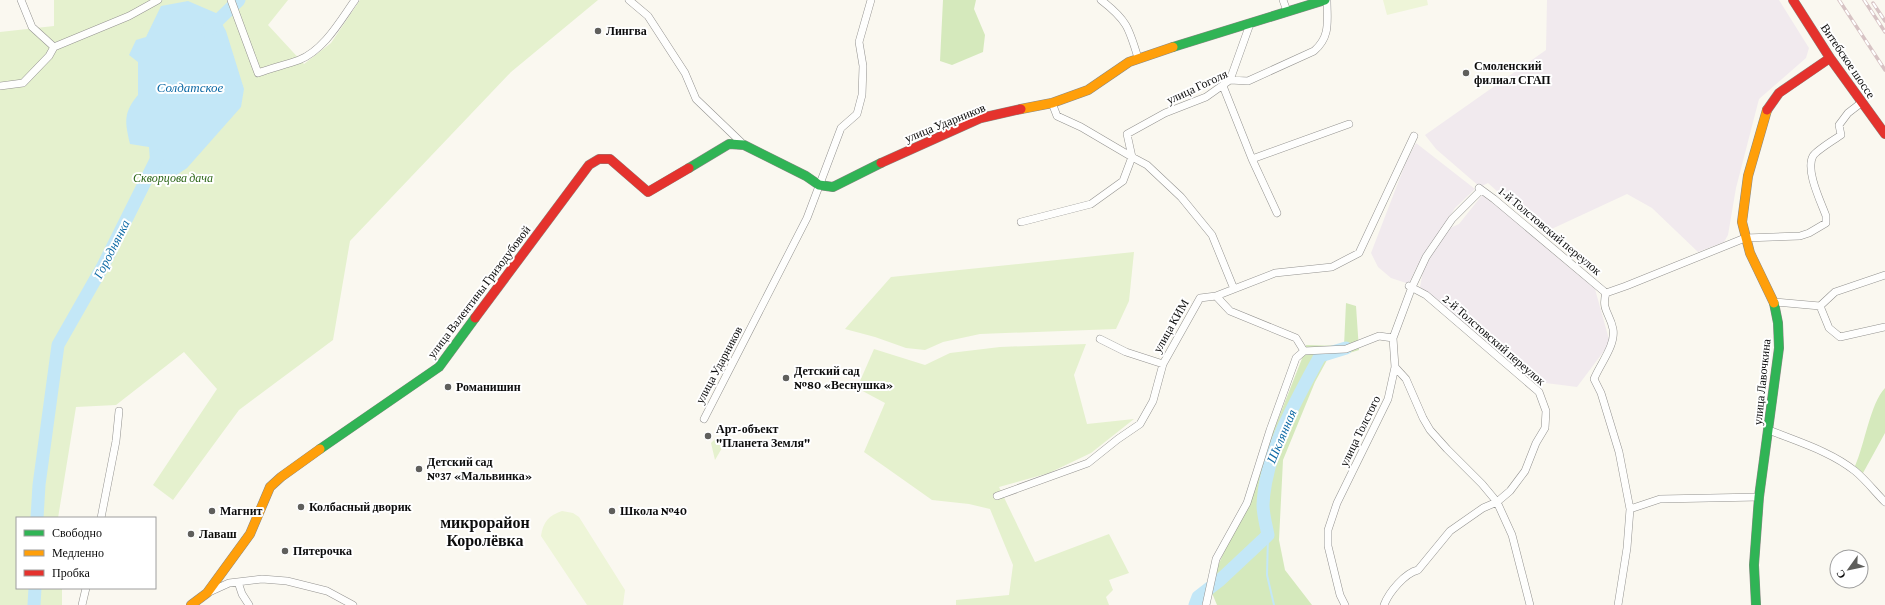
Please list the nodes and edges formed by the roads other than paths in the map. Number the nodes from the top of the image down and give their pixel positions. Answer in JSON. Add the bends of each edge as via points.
{"nodes":[{"id":1,"x":21,"y":0,"type":"edge"},
{"id":2,"x":158,"y":0,"type":"edge"},
{"id":3,"x":231,"y":0,"type":"edge"},
{"id":4,"x":354,"y":0,"type":"edge"},
{"id":5,"x":629,"y":0,"type":"edge"},
{"id":6,"x":872,"y":0,"type":"edge"},
{"id":7,"x":1101,"y":0,"type":"edge"},
{"id":8,"x":1283,"y":0,"type":"edge"},
{"id":9,"x":1326,"y":0,"type":"edge"},
{"id":10,"x":1793,"y":0,"type":"edge"},
{"id":11,"x":1287,"y":12,"type":"junction"},
{"id":12,"x":1250,"y":24,"type":"junction"},
{"id":13,"x":54,"y":47,"type":"junction"},
{"id":14,"x":1138,"y":58,"type":"junction"},
{"id":15,"x":1830,"y":58,"type":"junction"},
{"id":16,"x":1230,"y":80,"type":"junction"},
{"id":17,"x":0,"y":86,"type":"edge"},
{"id":18,"x":1223,"y":86,"type":"junction"},
{"id":19,"x":1861,"y":102,"type":"junction"},
{"id":20,"x":1052,"y":103,"type":"junction"},
{"id":21,"x":1349,"y":124,"type":"dead end"},
{"id":22,"x":1885,"y":134,"type":"edge"},
{"id":23,"x":1414,"y":136,"type":"dead end"},
{"id":24,"x":744,"y":145,"type":"junction"},
{"id":25,"x":1132,"y":157,"type":"junction"},
{"id":26,"x":1252,"y":159,"type":"junction"},
{"id":27,"x":819,"y":185,"type":"junction"},
{"id":28,"x":1480,"y":189,"type":"joint"},
{"id":29,"x":1277,"y":213,"type":"dead end"},
{"id":30,"x":1021,"y":222,"type":"dead end"},
{"id":31,"x":1745,"y":238,"type":"junction"},
{"id":32,"x":1885,"y":275,"type":"edge"},
{"id":33,"x":1411,"y":287,"type":"junction"},
{"id":34,"x":1234,"y":289,"type":"junction"},
{"id":35,"x":1606,"y":293,"type":"junction"},
{"id":36,"x":1216,"y":296,"type":"junction"},
{"id":37,"x":1774,"y":302,"type":"junction"},
{"id":38,"x":1820,"y":306,"type":"junction"},
{"id":39,"x":1885,"y":327,"type":"edge"},
{"id":40,"x":1393,"y":338,"type":"junction"},
{"id":41,"x":1100,"y":339,"type":"dead end"},
{"id":42,"x":1304,"y":351,"type":"junction"},
{"id":43,"x":1163,"y":364,"type":"junction"},
{"id":44,"x":1395,"y":367,"type":"junction"},
{"id":45,"x":119,"y":411,"type":"dead end"},
{"id":46,"x":704,"y":419,"type":"dead end"},
{"id":47,"x":1769,"y":430,"type":"junction"},
{"id":48,"x":997,"y":496,"type":"dead end"},
{"id":49,"x":1759,"y":497,"type":"junction"},
{"id":50,"x":1497,"y":502,"type":"junction"},
{"id":51,"x":1885,"y":502,"type":"edge"},
{"id":52,"x":1630,"y":509,"type":"junction"},
{"id":53,"x":101,"y":517,"type":"edge"},
{"id":54,"x":238,"y":582,"type":"junction"},
{"id":55,"x":86,"y":589,"type":"edge"},
{"id":56,"x":207,"y":593,"type":"junction"},
{"id":57,"x":82,"y":605,"type":"edge"},
{"id":58,"x":191,"y":605,"type":"edge"},
{"id":59,"x":249,"y":605,"type":"edge"},
{"id":60,"x":353,"y":605,"type":"edge"},
{"id":61,"x":1206,"y":605,"type":"edge"},
{"id":62,"x":1345,"y":605,"type":"edge"},
{"id":63,"x":1384,"y":605,"type":"edge"},
{"id":64,"x":1530,"y":605,"type":"edge"},
{"id":65,"x":1618,"y":605,"type":"edge"},
{"id":66,"x":1756,"y":605,"type":"edge"}],
"edges":[{"from":1,"to":13,"type":"street","via":[[32,26]]},
{"from":2,"to":13,"type":"street","via":[[129,16]]},
{"from":3,"to":4,"type":"street","via":[[258,74],[300,59],[326,41]]},
{"from":5,"to":24,"type":"street","via":[[648,16],[685,73],[696,99]]},
{"from":6,"to":27,"type":"street","via":[[859,42],[864,66],[862,95],[857,114],[841,128]]},
{"from":7,"to":14,"type":"street","via":[[1119,14],[1130,29]]},
{"from":8,"to":11,"type":"street"},
{"from":9,"to":11,"type":"street","name":"улица Ударников"},
{"from":9,"to":16,"type":"street","name":"улица Гоголя","via":[[1326,36],[1314,51],[1248,81]]},
{"from":10,"to":15,"type":"street","name":"Витебское шоссе"},
{"from":11,"to":12,"type":"street","name":"улица Ударников"},
{"from":12,"to":14,"type":"street","name":"улица Ударников"},
{"from":12,"to":16,"type":"street"},
{"from":13,"to":17,"type":"street","via":[[23,84]]},
{"from":14,"to":20,"type":"street","name":"улица Ударников","via":[[1088,90]]},
{"from":15,"to":19,"type":"street","name":"Витебское шоссе"},
{"from":15,"to":31,"type":"street","name":"улица Лавочкина","via":[[1779,93],[1765,112],[1748,176],[1742,222]]},
{"from":16,"to":18,"type":"street","name":"улица Гоголя"},
{"from":18,"to":25,"type":"street","name":"улица Гоголя","via":[[1206,97],[1165,113],[1127,134]]},
{"from":18,"to":26,"type":"street"},
{"from":19,"to":22,"type":"street","name":"Витебское шоссе"},
{"from":19,"to":31,"type":"street","via":[[1839,125],[1840,135],[1813,156],[1810,167],[1812,178],[1826,216],[1826,223],[1800,236]]},
{"from":20,"to":25,"type":"street","via":[[1057,116]]},
{"from":20,"to":27,"type":"street","name":"улица Ударников","via":[[981,118],[862,171],[833,187]]},
{"from":21,"to":26,"type":"street"},
{"from":23,"to":34,"type":"street","name":"улица КИМ","via":[[1359,253],[1332,267],[1276,273]]},
{"from":24,"to":27,"type":"street"},
{"from":24,"to":56,"type":"street","name":"улица Валентины Гризодубовой","via":[[729,144],[648,192],[610,159],[599,160],[589,165],[439,367],[270,487],[250,534]]},
{"from":25,"to":30,"type":"street","via":[[1123,181],[1091,204]]},
{"from":25,"to":34,"type":"street","via":[[1147,164],[1181,196],[1212,235]]},
{"from":26,"to":29,"type":"street"},
{"from":27,"to":46,"type":"street","name":"улица Ударников","via":[[788,259]]},
{"from":28,"to":33,"type":"street","name":"улица Толстого","via":[[1452,220],[1426,257]]},
{"from":28,"to":35,"type":"street","name":"1-й Толстовский переулок"},
{"from":31,"to":35,"type":"street"},
{"from":31,"to":37,"type":"street","name":"улица Лавочкина","via":[[1750,254]]},
{"from":32,"to":38,"type":"street","via":[[1835,292]]},
{"from":33,"to":40,"type":"street","name":"улица Толстого"},
{"from":33,"to":50,"type":"street","name":"2-й Толстовский переулок","via":[[1426,295],[1539,392],[1542,398],[1546,411],[1545,428],[1525,471],[1510,491]]},
{"from":34,"to":36,"type":"street","name":"улица КИМ"},
{"from":35,"to":52,"type":"street","via":[[1603,302],[1613,329],[1612,343],[1594,378],[1619,452]]},
{"from":36,"to":42,"type":"street","via":[[1230,310],[1296,338]]},
{"from":36,"to":43,"type":"street","name":"улица КИМ","via":[[1200,298]]},
{"from":37,"to":38,"type":"street"},
{"from":37,"to":47,"type":"street","name":"улица Лавочкина","via":[[1779,348]]},
{"from":38,"to":39,"type":"street","via":[[1829,328],[1840,337]]},
{"from":40,"to":42,"type":"street","via":[[1378,336],[1346,349]]},
{"from":40,"to":44,"type":"street","name":"улица Толстого"},
{"from":41,"to":43,"type":"street","via":[[1126,352]]},
{"from":42,"to":61,"type":"street","via":[[1296,358],[1247,504],[1216,559]]},
{"from":43,"to":48,"type":"street","name":"улица КИМ","via":[[1153,401],[1140,424],[1088,463]]},
{"from":44,"to":50,"type":"street","via":[[1406,379],[1430,430]]},
{"from":44,"to":62,"type":"street","name":"улица Толстого","via":[[1388,399],[1339,499],[1328,530],[1328,546],[1340,596]]},
{"from":45,"to":53,"type":"street"},
{"from":47,"to":49,"type":"street","name":"улица Лавочкина"},
{"from":47,"to":51,"type":"street","via":[[1843,462]]},
{"from":49,"to":52,"type":"street","via":[[1660,499]]},
{"from":49,"to":66,"type":"street","name":"улица Лавочкина","via":[[1754,565]]},
{"from":50,"to":63,"type":"street","name":"2-й Толстовский переулок","via":[[1483,508],[1450,531],[1418,570],[1412,572],[1394,590]]},
{"from":50,"to":64,"type":"street","via":[[1512,535]]},
{"from":52,"to":65,"type":"street"},
{"from":54,"to":56,"type":"street","via":[[229,583]]},
{"from":54,"to":59,"type":"street"},
{"from":54,"to":60,"type":"street","via":[[262,579],[287,581],[327,591]]},
{"from":55,"to":57,"type":"street"},
{"from":56,"to":58,"type":"street","name":"улица Валентины Гризодубовой"}]}
